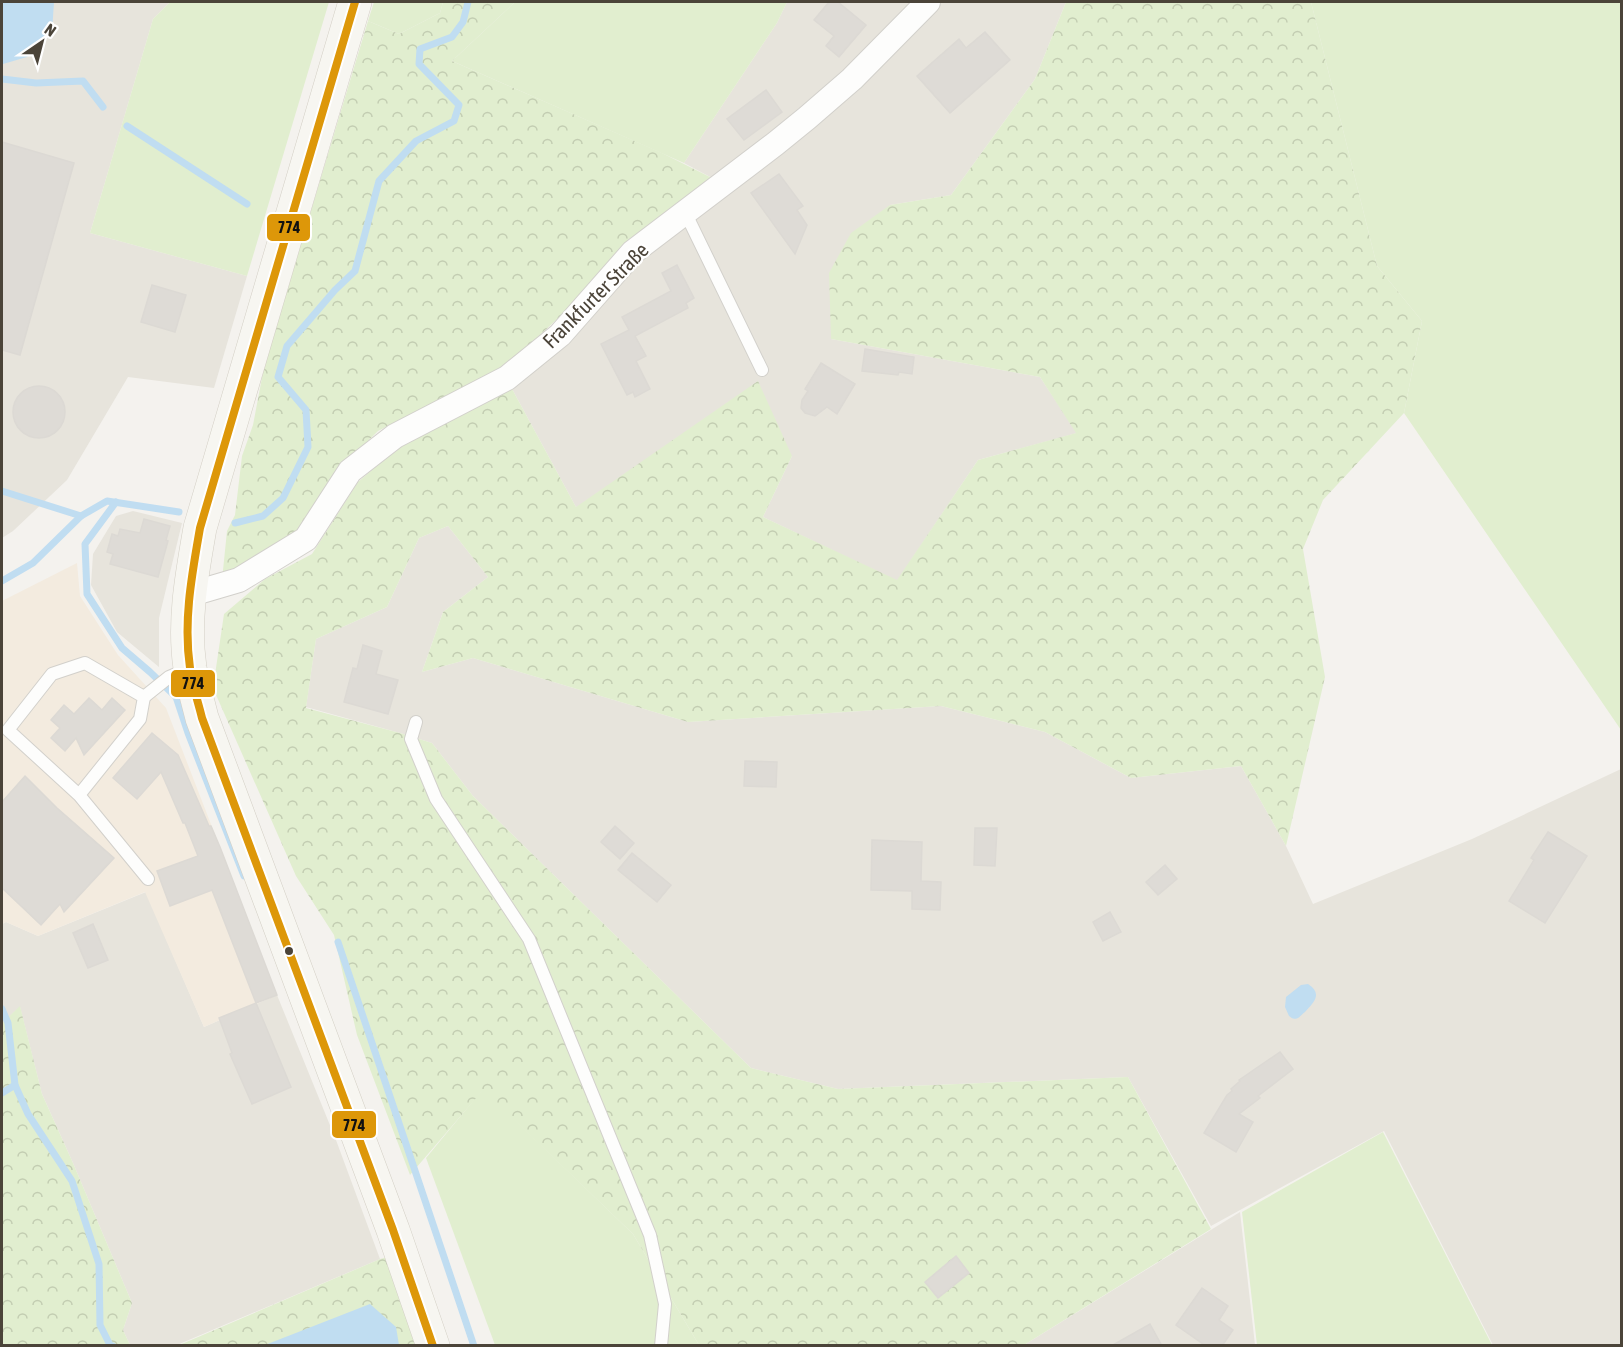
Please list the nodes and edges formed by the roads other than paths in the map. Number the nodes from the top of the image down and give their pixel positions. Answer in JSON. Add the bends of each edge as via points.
{"nodes":[{"id":1,"x":355,"y":2,"type":"edge"},
{"id":2,"x":928,"y":2,"type":"edge"},
{"id":3,"x":685,"y":212,"type":"junction"},
{"id":4,"x":762,"y":370,"type":"dead end"},
{"id":5,"x":188,"y":595,"type":"junction"},
{"id":6,"x":179,"y":673,"type":"junction"},
{"id":7,"x":144,"y":697,"type":"junction"},
{"id":8,"x":416,"y":722,"type":"dead end"},
{"id":9,"x":79,"y":795,"type":"junction"},
{"id":10,"x":148,"y":879,"type":"dead end"},
{"id":11,"x":434,"y":1346,"type":"edge"},
{"id":12,"x":661,"y":1346,"type":"edge"}],
"edges":[{"from":1,"to":5,"type":"main road","via":[[200,528]]},
{"from":2,"to":3,"type":"street","name":"Frankfurter Straße","via":[[852,79]]},
{"from":3,"to":4,"type":"lane"},
{"from":3,"to":5,"type":"street","name":"Frankfurter Straße","via":[[633,252],[560,335],[507,378],[395,436],[350,471],[306,539],[239,580]]},
{"from":5,"to":6,"type":"main road","via":[[188,652]]},
{"from":6,"to":7,"type":"lane"},
{"from":6,"to":11,"type":"main road","via":[[202,718]]},
{"from":7,"to":9,"type":"lane","via":[[140,719]]},
{"from":7,"to":9,"type":"lane","via":[[85,663],[52,674],[8,730]]},
{"from":8,"to":12,"type":"lane","via":[[411,739],[436,799],[529,939],[650,1234],[665,1304]]},
{"from":9,"to":10,"type":"lane"}]}
